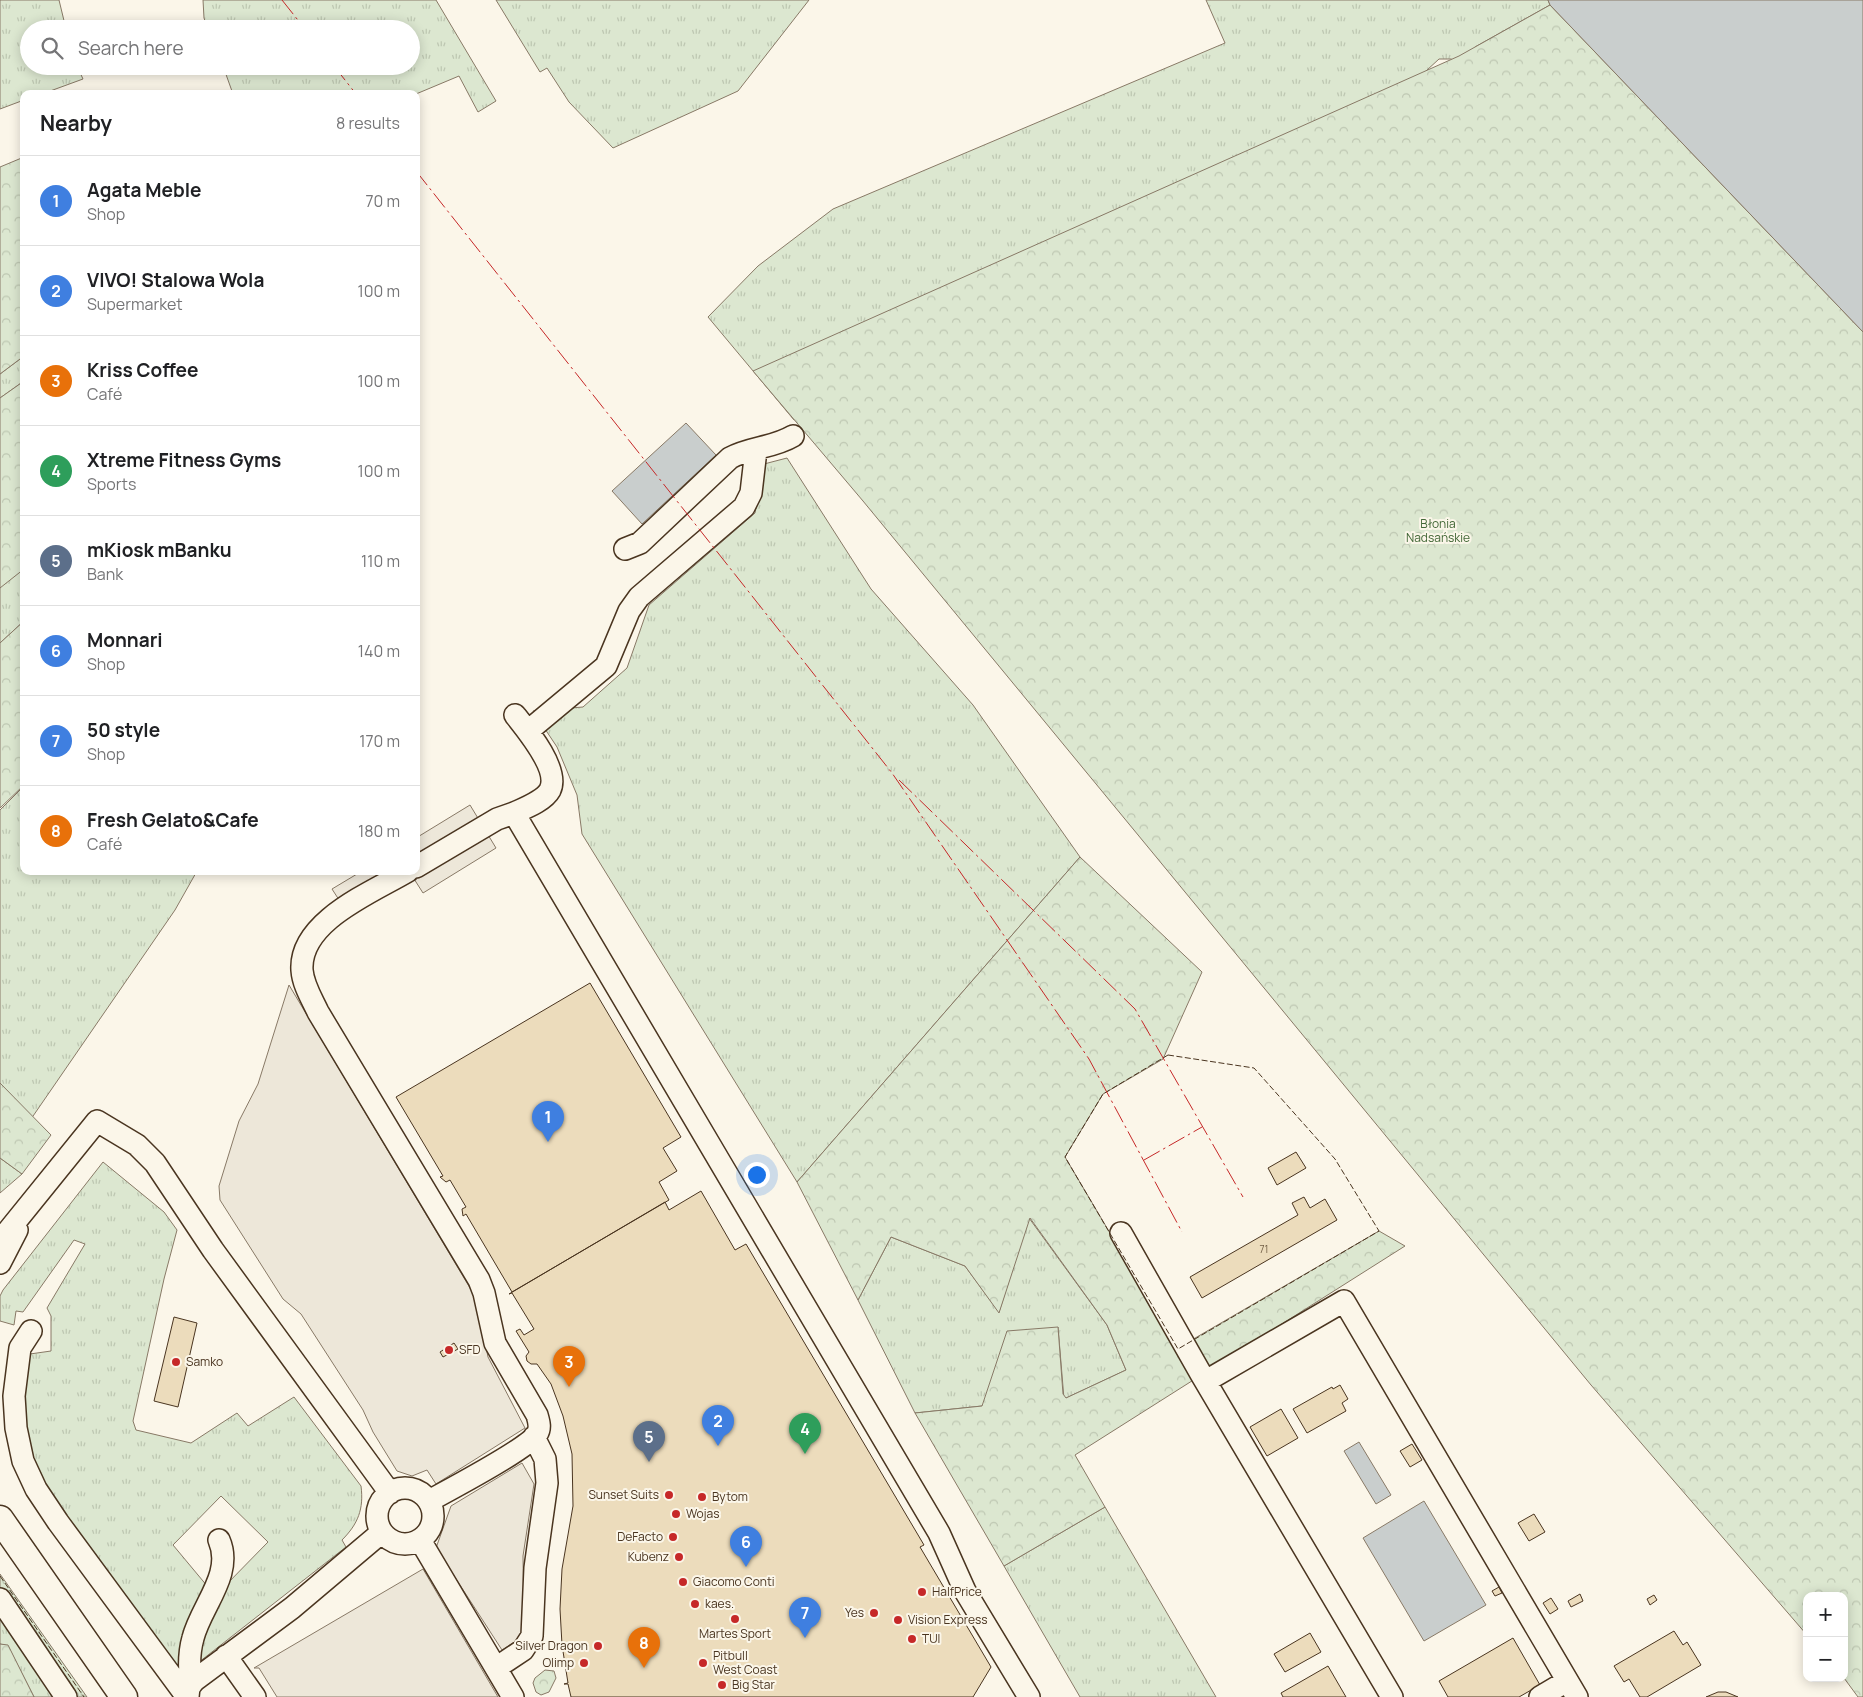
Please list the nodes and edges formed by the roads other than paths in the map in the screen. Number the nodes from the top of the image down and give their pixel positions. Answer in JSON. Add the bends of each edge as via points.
{"nodes":[{"id":1,"x":793,"y":436,"type":"dead end"},
{"id":2,"x":756,"y":450,"type":"junction"},
{"id":3,"x":625,"y":549,"type":"dead end"},
{"id":4,"x":514,"y":813,"type":"junction"},
{"id":5,"x":420,"y":865,"type":"edge"},
{"id":6,"x":401,"y":875,"type":"edge"},
{"id":7,"x":28,"y":1207,"type":"junction"},
{"id":8,"x":0,"y":1219,"type":"edge"},
{"id":9,"x":1121,"y":1233,"type":"dead end"},
{"id":10,"x":0,"y":1241,"type":"edge"},
{"id":11,"x":0,"y":1263,"type":"edge"},
{"id":12,"x":31,"y":1331,"type":"dead end"},
{"id":13,"x":1206,"y":1381,"type":"junction"},
{"id":14,"x":534,"y":1438,"type":"junction"},
{"id":15,"x":390,"y":1493,"type":"junction"},
{"id":16,"x":429,"y":1501,"type":"junction"},
{"id":17,"x":0,"y":1519,"type":"edge"},
{"id":18,"x":382,"y":1532,"type":"junction"},
{"id":19,"x":220,"y":1540,"type":"dead end"},
{"id":20,"x":420,"y":1540,"type":"junction"},
{"id":21,"x":0,"y":1599,"type":"edge"},
{"id":22,"x":226,"y":1656,"type":"junction"},
{"id":23,"x":496,"y":1668,"type":"junction"},
{"id":24,"x":1572,"y":1689,"type":"edge"},
{"id":25,"x":189,"y":1693,"type":"edge"},
{"id":26,"x":66,"y":1697,"type":"edge"},
{"id":27,"x":124,"y":1697,"type":"edge"},
{"id":28,"x":255,"y":1697,"type":"edge"},
{"id":29,"x":513,"y":1697,"type":"edge"},
{"id":30,"x":1029,"y":1697,"type":"edge"},
{"id":31,"x":1392,"y":1697,"type":"edge"},
{"id":32,"x":1540,"y":1697,"type":"edge"}],
"edges":[{"from":1,"to":2,"type":"street"},
{"from":2,"to":3,"type":"street","via":[[730,458],[640,542]]},
{"from":2,"to":4,"type":"street","via":[[752,493],[744,507],[639,597],[629,611],[606,666],[521,723],[546,762],[552,782],[550,791]]},
{"from":4,"to":5,"type":"street","via":[[497,819]]},
{"from":4,"to":30,"type":"street","via":[[934,1524],[965,1591]]},
{"from":6,"to":14,"type":"street","via":[[326,920],[309,940],[303,960],[305,984],[318,1012],[479,1280],[495,1343],[540,1424]]},
{"from":7,"to":8,"type":"street"},
{"from":7,"to":10,"type":"street"},
{"from":7,"to":11,"type":"street"},
{"from":7,"to":15,"type":"street","via":[[97,1121],[137,1145],[155,1163],[213,1250]]},
{"from":9,"to":13,"type":"street"},
{"from":12,"to":25,"type":"street","via":[[20,1348],[14,1396],[22,1461],[58,1522]]},
{"from":13,"to":24,"type":"street","via":[[1344,1301]]},
{"from":13,"to":31,"type":"street"},
{"from":14,"to":16,"type":"street"},
{"from":14,"to":23,"type":"street","via":[[545,1459],[547,1483],[535,1568],[532,1636],[523,1650]]},
{"from":15,"to":16,"type":"street","via":[[402,1488],[414,1490]]},
{"from":15,"to":18,"type":"street","via":[[379,1506],[377,1515]]},
{"from":16,"to":20,"type":"street","via":[[433,1523]]},
{"from":17,"to":27,"type":"main road"},
{"from":18,"to":20,"type":"street","via":[[400,1544]]},
{"from":18,"to":22,"type":"street","via":[[292,1608]]},
{"from":19,"to":25,"type":"street","via":[[224,1561],[192,1638]]},
{"from":20,"to":23,"type":"street"},
{"from":21,"to":26,"type":"street"},
{"from":22,"to":25,"type":"street"},
{"from":22,"to":28,"type":"street"},
{"from":23,"to":29,"type":"street"},
{"from":24,"to":32,"type":"street"}]}
